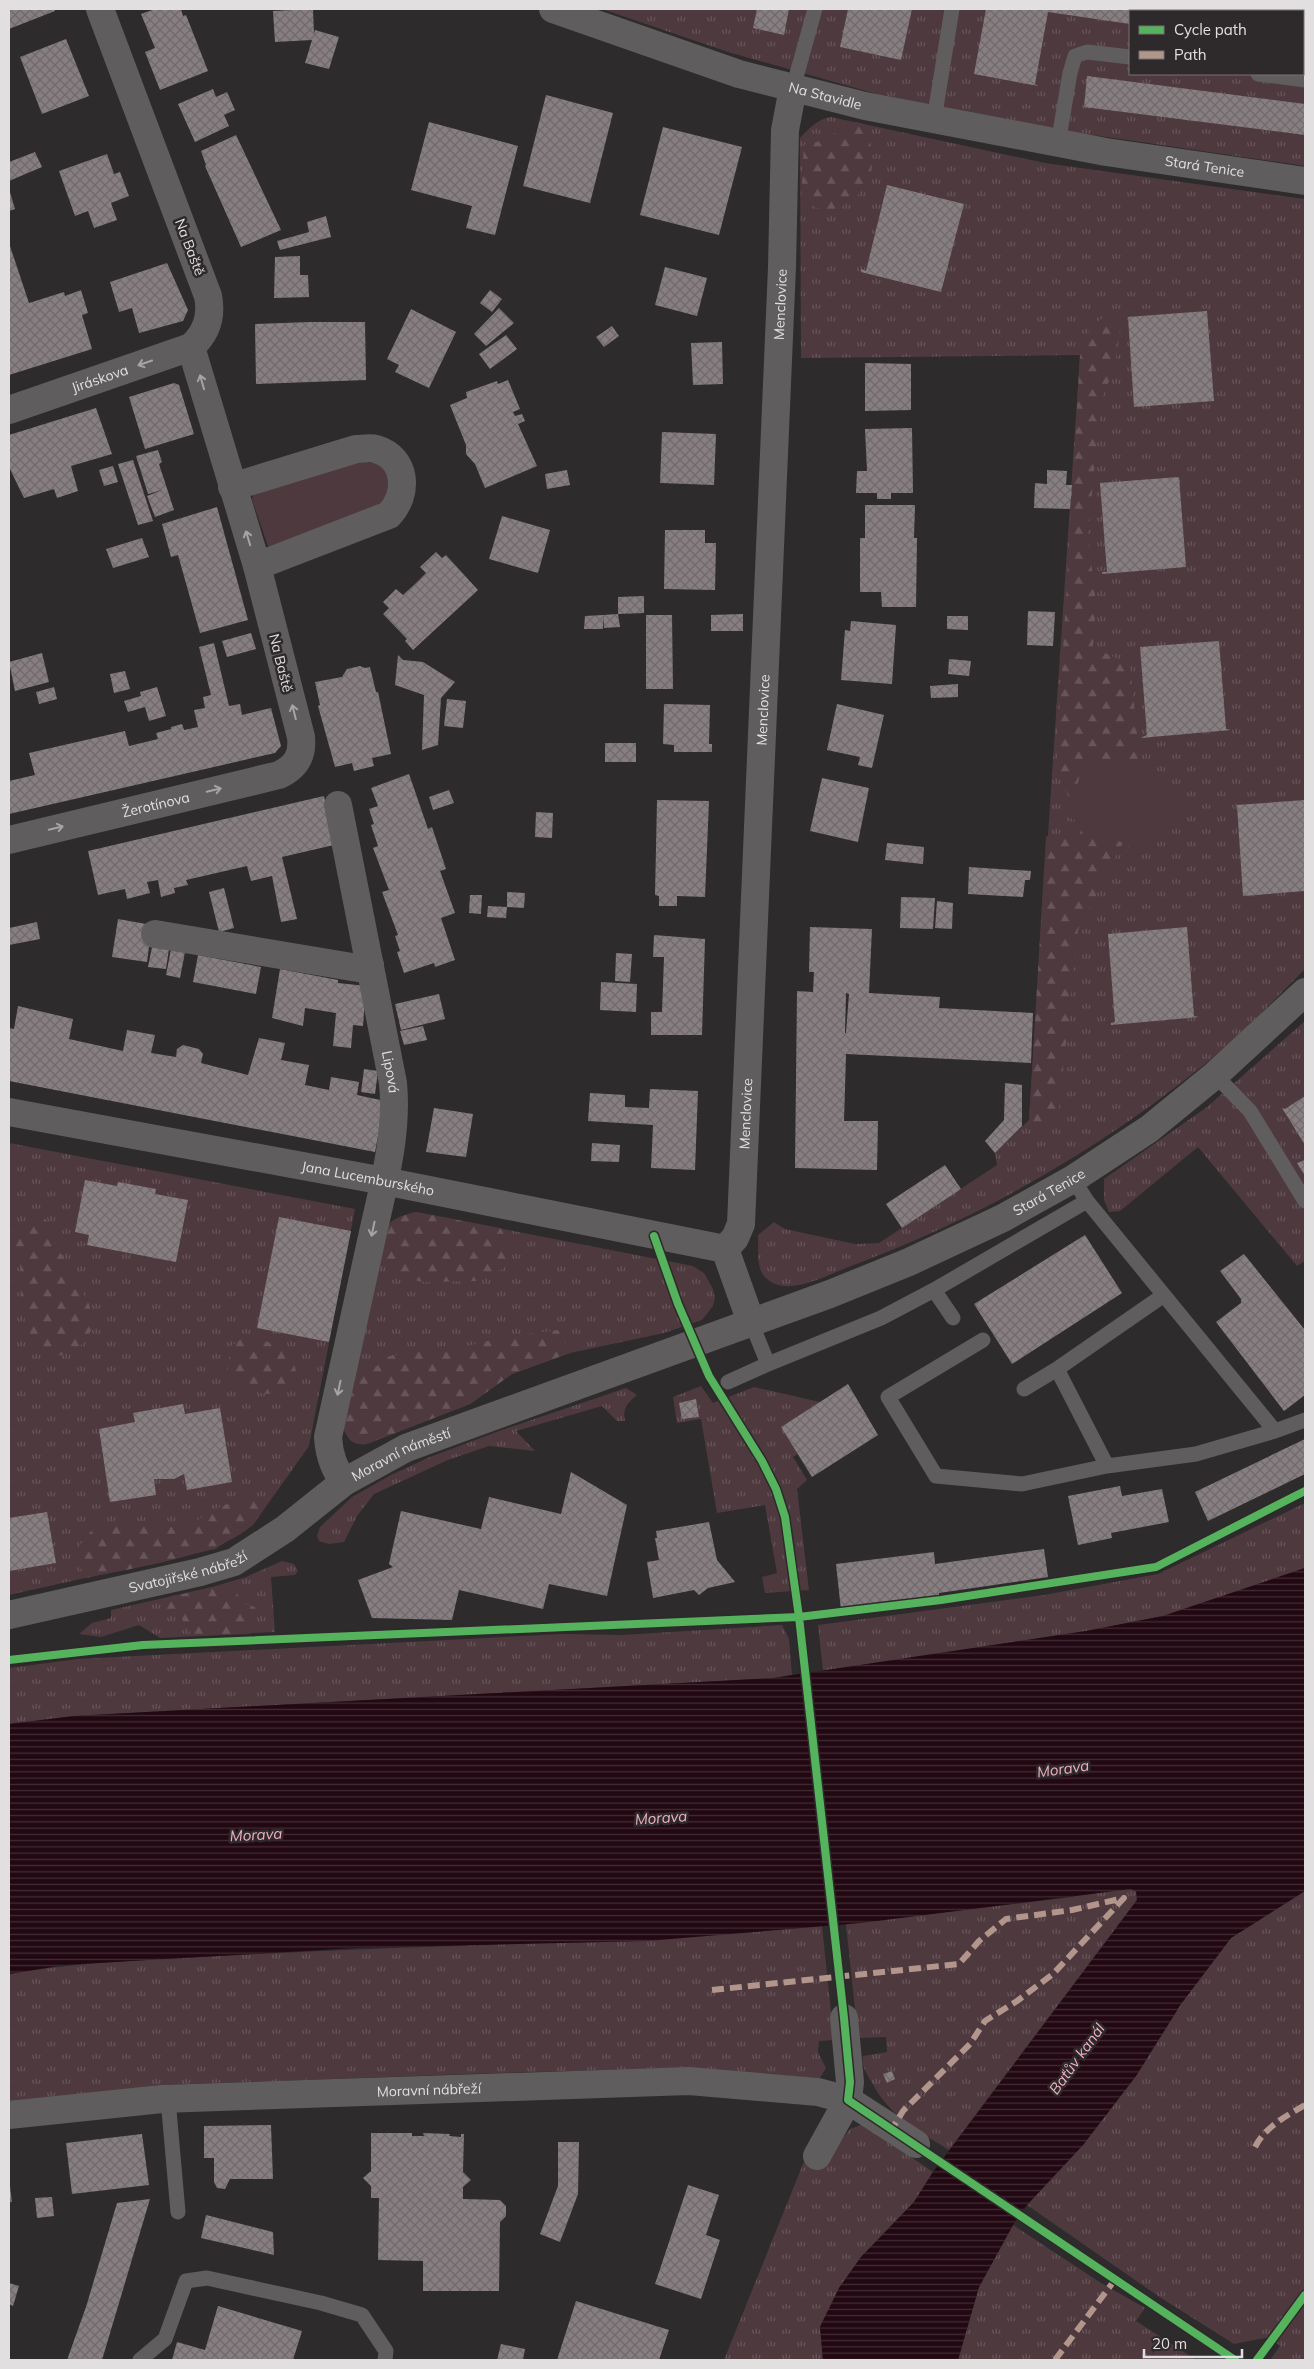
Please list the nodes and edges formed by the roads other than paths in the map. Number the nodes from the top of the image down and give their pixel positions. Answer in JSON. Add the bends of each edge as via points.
{"nodes":[{"id":1,"x":100,"y":9,"type":"edge"},
{"id":2,"x":553,"y":9,"type":"edge"},
{"id":3,"x":815,"y":9,"type":"edge"},
{"id":4,"x":952,"y":9,"type":"edge"},
{"id":5,"x":1129,"y":57,"type":"edge"},
{"id":6,"x":1266,"y":75,"type":"edge"},
{"id":7,"x":1305,"y":80,"type":"edge"},
{"id":8,"x":793,"y":88,"type":"junction"},
{"id":9,"x":934,"y":120,"type":"junction"},
{"id":10,"x":1058,"y":144,"type":"junction"},
{"id":11,"x":1106,"y":152,"type":"joint"},
{"id":12,"x":1305,"y":180,"type":"edge"},
{"id":13,"x":191,"y":347,"type":"junction"},
{"id":14,"x":9,"y":410,"type":"edge"},
{"id":15,"x":232,"y":487,"type":"junction"},
{"id":16,"x":257,"y":566,"type":"junction"},
{"id":17,"x":299,"y":759,"type":"joint"},
{"id":18,"x":338,"y":805,"type":"dead end"},
{"id":19,"x":9,"y":840,"type":"edge"},
{"id":20,"x":155,"y":934,"type":"dead end"},
{"id":21,"x":370,"y":965,"type":"junction"},
{"id":22,"x":1305,"y":992,"type":"edge"},
{"id":23,"x":1215,"y":1076,"type":"junction"},
{"id":24,"x":9,"y":1112,"type":"edge"},
{"id":25,"x":384,"y":1181,"type":"junction"},
{"id":26,"x":1080,"y":1190,"type":"junction"},
{"id":27,"x":1305,"y":1201,"type":"edge"},
{"id":28,"x":725,"y":1249,"type":"junction"},
{"id":29,"x":934,"y":1290,"type":"junction"},
{"id":30,"x":1164,"y":1294,"type":"junction"},
{"id":31,"x":953,"y":1318,"type":"dead end"},
{"id":32,"x":751,"y":1322,"type":"junction"},
{"id":33,"x":983,"y":1340,"type":"dead end"},
{"id":34,"x":768,"y":1364,"type":"junction"},
{"id":35,"x":1057,"y":1369,"type":"junction"},
{"id":36,"x":728,"y":1382,"type":"dead end"},
{"id":37,"x":1024,"y":1389,"type":"dead end"},
{"id":38,"x":1305,"y":1420,"type":"edge"},
{"id":39,"x":1275,"y":1431,"type":"junction"},
{"id":40,"x":1107,"y":1466,"type":"junction"},
{"id":41,"x":344,"y":1482,"type":"junction"},
{"id":42,"x":9,"y":1615,"type":"edge"},
{"id":43,"x":844,"y":2018,"type":"dead end"},
{"id":44,"x":168,"y":2099,"type":"junction"},
{"id":45,"x":848,"y":2100,"type":"junction"},
{"id":46,"x":9,"y":2115,"type":"edge"},
{"id":47,"x":916,"y":2144,"type":"dead end"},
{"id":48,"x":817,"y":2156,"type":"dead end"},
{"id":49,"x":178,"y":2212,"type":"dead end"},
{"id":50,"x":140,"y":2360,"type":"edge"},
{"id":51,"x":385,"y":2360,"type":"edge"}],
"edges":[{"from":1,"to":13,"type":"street","name":"Na Baště","via":[[208,296],[209,319],[203,334]]},
{"from":2,"to":8,"type":"street","name":"Na Stavidle","via":[[702,62]]},
{"from":3,"to":8,"type":"lane"},
{"from":4,"to":9,"type":"lane"},
{"from":5,"to":10,"type":"lane","via":[[1087,52],[1075,56]]},
{"from":6,"to":7,"type":"lane"},
{"from":8,"to":9,"type":"street","name":"Na Stavidle"},
{"from":8,"to":28,"type":"street","name":"Menclovice","via":[[785,130],[781,296],[741,1224]]},
{"from":9,"to":10,"type":"street","name":"Na Stavidle"},
{"from":10,"to":11,"type":"street","name":"Na Stavidle"},
{"from":11,"to":12,"type":"street","name":"Stará Tenice"},
{"from":13,"to":14,"type":"street","name":"Jiráskova","one_way":true},
{"from":15,"to":13,"type":"street","name":"Na Baště","one_way":true},
{"from":16,"to":15,"type":"street","name":"Na Baště","one_way":true},
{"from":15,"to":16,"type":"street","via":[[356,449],[374,448],[384,452],[398,464],[401,473],[403,491],[397,507],[389,515]]},
{"from":17,"to":16,"type":"street","name":"Na Baště","one_way":true,"via":[[301,737]]},
{"from":19,"to":17,"type":"street","name":"Žerotínova","one_way":true,"via":[[278,775]]},
{"from":18,"to":21,"type":"street","name":"Lipová"},
{"from":20,"to":21,"type":"street","via":[[358,968]]},
{"from":21,"to":25,"type":"street","name":"Lipová","via":[[394,1083],[392,1136]]},
{"from":22,"to":23,"type":"street","name":"Stará Tenice"},
{"from":23,"to":26,"type":"street","name":"Stará Tenice"},
{"from":23,"to":27,"type":"lane","via":[[1250,1111]]},
{"from":24,"to":25,"type":"street","name":"Jana Lucemburského"},
{"from":25,"to":28,"type":"street","name":"Jana Lucemburského"},
{"from":25,"to":41,"type":"street","name":"Moravní náměstí","one_way":true,"via":[[328,1437],[333,1464]]},
{"from":26,"to":29,"type":"lane"},
{"from":26,"to":30,"type":"lane"},
{"from":26,"to":32,"type":"street","name":"Stará Tenice","via":[[1003,1218],[910,1262]]},
{"from":28,"to":32,"type":"street"},
{"from":29,"to":31,"type":"lane"},
{"from":29,"to":34,"type":"lane","via":[[881,1318]]},
{"from":30,"to":35,"type":"lane"},
{"from":30,"to":39,"type":"lane"},
{"from":32,"to":34,"type":"lane"},
{"from":32,"to":41,"type":"street","name":"Moravní náměstí","via":[[442,1433],[406,1448]]},
{"from":33,"to":40,"type":"lane","via":[[888,1397],[936,1476],[1022,1484]]},
{"from":34,"to":36,"type":"lane"},
{"from":35,"to":37,"type":"lane"},
{"from":35,"to":40,"type":"lane"},
{"from":38,"to":39,"type":"lane"},
{"from":39,"to":40,"type":"lane","via":[[1196,1454]]},
{"from":41,"to":42,"type":"street","name":"Svatojiřské nábřeží","via":[[285,1529],[234,1562]]},
{"from":43,"to":45,"type":"street","via":[[850,2082]]},
{"from":44,"to":45,"type":"street","name":"Moravní nábřeží","via":[[689,2081],[818,2092]]},
{"from":44,"to":46,"type":"street","name":"Moravní nábřeží"},
{"from":44,"to":49,"type":"lane"},
{"from":45,"to":47,"type":"street","name":"Moravní nábřeží"},
{"from":45,"to":48,"type":"street"},
{"from":50,"to":51,"type":"lane","via":[[165,2339],[186,2282],[207,2278],[362,2315],[386,2351]]}]}
